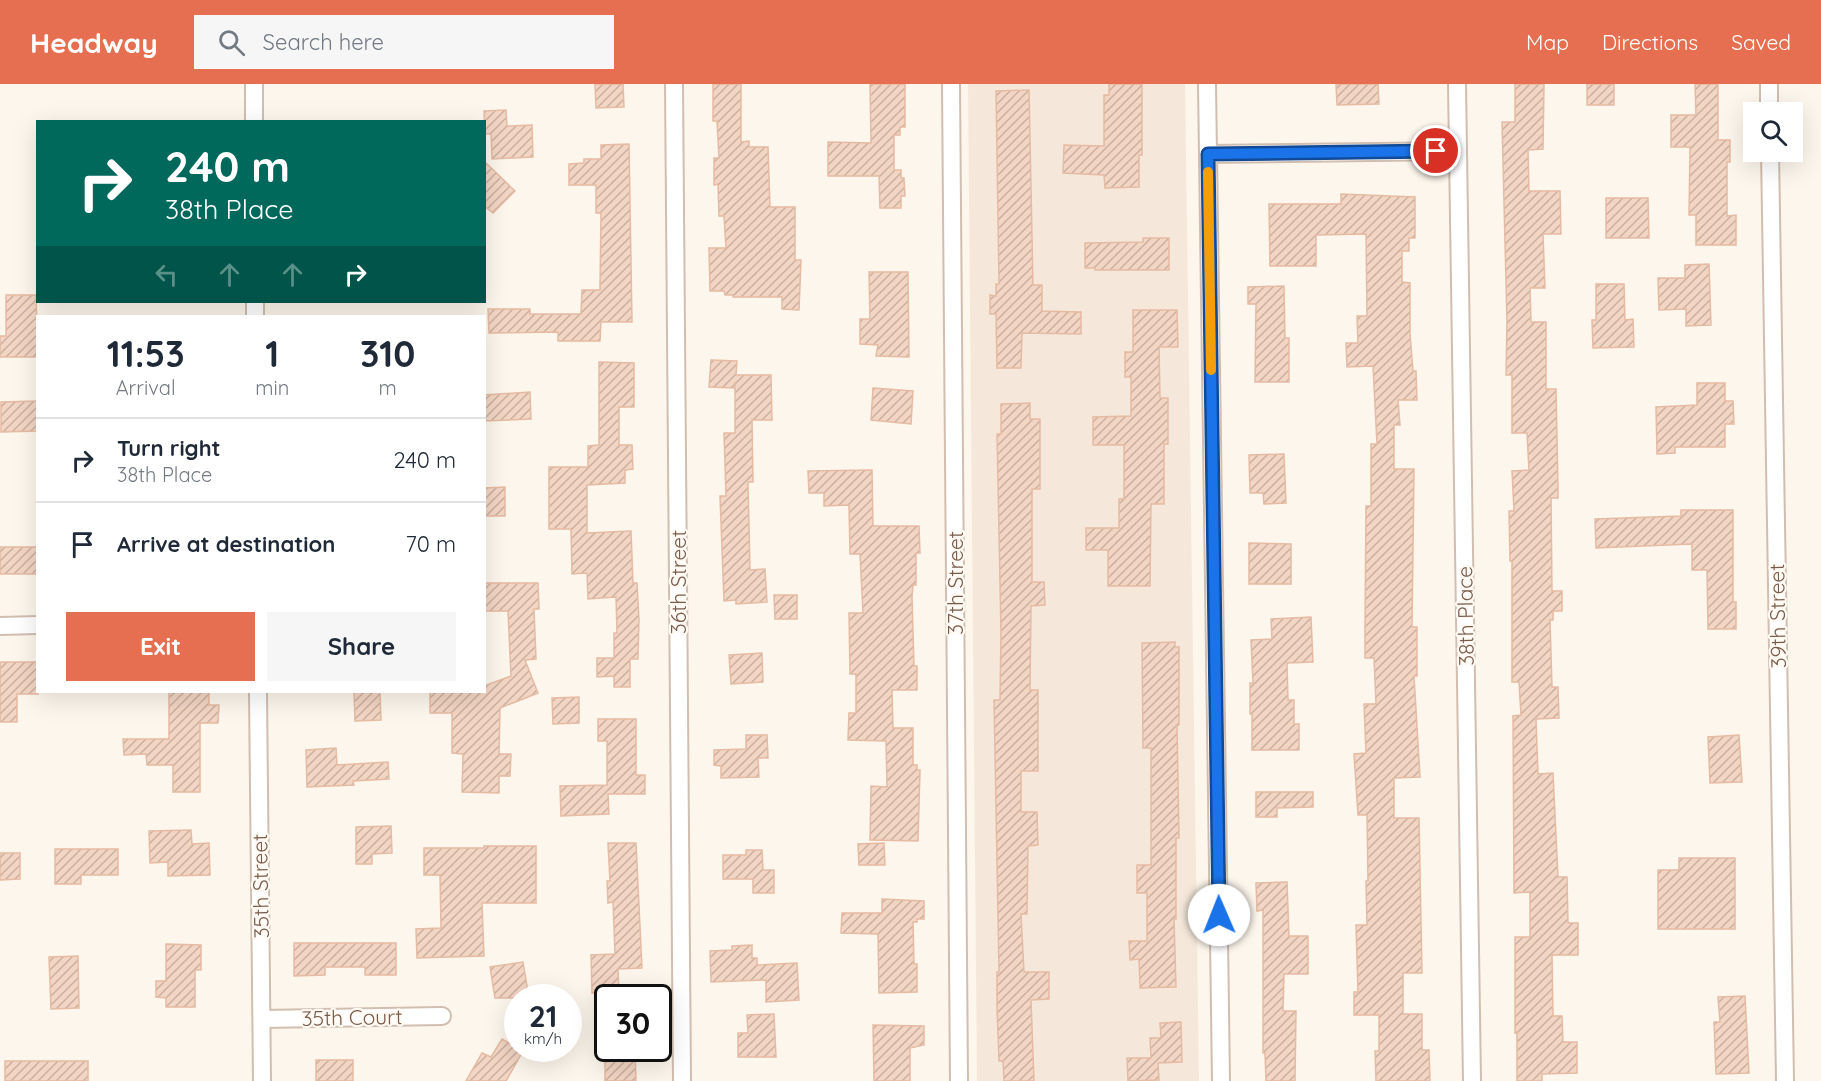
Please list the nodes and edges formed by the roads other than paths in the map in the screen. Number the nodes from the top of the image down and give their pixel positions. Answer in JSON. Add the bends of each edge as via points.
{"nodes":[{"id":1,"x":254,"y":84,"type":"edge"},
{"id":2,"x":674,"y":84,"type":"edge"},
{"id":3,"x":951,"y":84,"type":"edge"},
{"id":4,"x":1207,"y":84,"type":"edge"},
{"id":5,"x":1457,"y":84,"type":"edge"},
{"id":6,"x":1768,"y":84,"type":"edge"},
{"id":7,"x":1769,"y":102,"type":"edge"},
{"id":8,"x":254,"y":120,"type":"edge"},
{"id":9,"x":1458,"y":151,"type":"junction"},
{"id":10,"x":1208,"y":154,"type":"junction"},
{"id":11,"x":1770,"y":162,"type":"edge"},
{"id":12,"x":0,"y":626,"type":"edge"},
{"id":13,"x":36,"y":626,"type":"edge"},
{"id":14,"x":258,"y":693,"type":"edge"},
{"id":15,"x":442,"y":1016,"type":"dead end"},
{"id":16,"x":262,"y":1019,"type":"junction"},
{"id":17,"x":262,"y":1081,"type":"edge"},
{"id":18,"x":682,"y":1081,"type":"edge"},
{"id":19,"x":959,"y":1081,"type":"edge"},
{"id":20,"x":1221,"y":1081,"type":"edge"},
{"id":21,"x":1472,"y":1081,"type":"edge"},
{"id":22,"x":1785,"y":1081,"type":"edge"}],
"edges":[{"from":1,"to":8,"type":"street"},
{"from":2,"to":18,"type":"street","name":"36th Street"},
{"from":3,"to":19,"type":"street","name":"37th Street"},
{"from":4,"to":10,"type":"street"},
{"from":5,"to":9,"type":"street","name":"38th Place"},
{"from":6,"to":7,"type":"street"},
{"from":9,"to":10,"type":"street"},
{"from":9,"to":21,"type":"street","name":"38th Place"},
{"from":10,"to":20,"type":"street"},
{"from":11,"to":22,"type":"street","name":"39th Street"},
{"from":12,"to":13,"type":"street"},
{"from":14,"to":16,"type":"street","name":"35th Street"},
{"from":15,"to":16,"type":"street","name":"35th Court"},
{"from":16,"to":17,"type":"street","name":"35th Street"}]}
